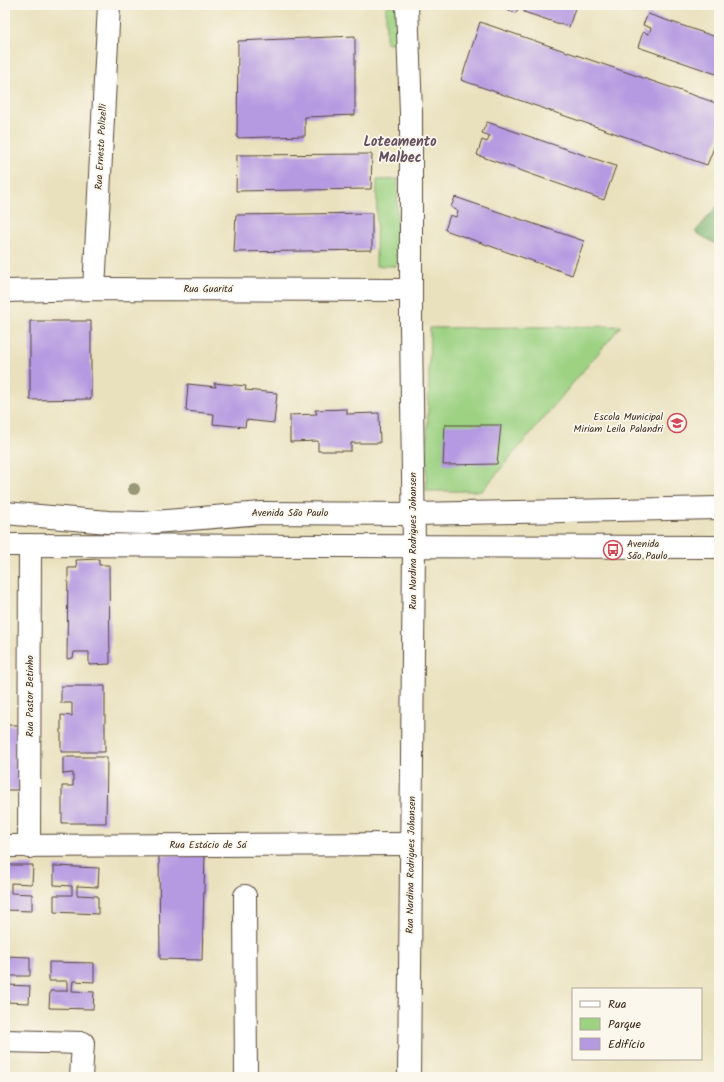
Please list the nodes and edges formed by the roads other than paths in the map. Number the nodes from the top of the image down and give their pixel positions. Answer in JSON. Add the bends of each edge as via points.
{"nodes":[{"id":1,"x":108,"y":5,"type":"edge"},
{"id":2,"x":407,"y":5,"type":"edge"},
{"id":3,"x":94,"y":289,"type":"junction"},
{"id":4,"x":411,"y":290,"type":"junction"},
{"id":5,"x":5,"y":291,"type":"edge"},
{"id":6,"x":719,"y":508,"type":"edge"},
{"id":7,"x":5,"y":513,"type":"edge"},
{"id":8,"x":413,"y":514,"type":"junction"},
{"id":9,"x":5,"y":545,"type":"edge"},
{"id":10,"x":30,"y":545,"type":"junction"},
{"id":11,"x":414,"y":546,"type":"junction"},
{"id":12,"x":719,"y":547,"type":"edge"},
{"id":13,"x":411,"y":844,"type":"junction"},
{"id":14,"x":5,"y":846,"type":"edge"},
{"id":15,"x":29,"y":846,"type":"junction"},
{"id":16,"x":245,"y":896,"type":"dead end"},
{"id":17,"x":5,"y":1041,"type":"edge"},
{"id":18,"x":81,"y":1077,"type":"edge"},
{"id":19,"x":246,"y":1077,"type":"edge"},
{"id":20,"x":408,"y":1077,"type":"edge"}],
"edges":[{"from":1,"to":3,"type":"street","name":"Rua Ernesto Polizelli"},
{"from":2,"to":4,"type":"street","name":"Rua Nardina Rodrigues Johansen","via":[[411,113]]},
{"from":3,"to":4,"type":"street","name":"Rua Guaritá"},
{"from":3,"to":5,"type":"street","name":"Rua Guaritá"},
{"from":4,"to":8,"type":"street","name":"Rua Nardina Rodrigues Johansen"},
{"from":6,"to":8,"type":"street","name":"Avenida São Paulo"},
{"from":7,"to":8,"type":"street","name":"Avenida São Paulo","via":[[143,523],[262,513]]},
{"from":8,"to":11,"type":"street","name":"Rua Nardina Rodrigues Johansen"},
{"from":9,"to":10,"type":"street"},
{"from":10,"to":11,"type":"street"},
{"from":10,"to":15,"type":"street","name":"Rua Pastor Betinho"},
{"from":11,"to":12,"type":"street"},
{"from":11,"to":13,"type":"street","name":"Rua Nardina Rodrigues Johansen"},
{"from":13,"to":15,"type":"street","name":"Rua Estácio de Sá"},
{"from":13,"to":20,"type":"street","name":"Rua Nardina Rodrigues Johansen"},
{"from":14,"to":15,"type":"street","name":"Rua Estácio de Sá"},
{"from":16,"to":19,"type":"street"},
{"from":17,"to":18,"type":"street","via":[[83,1043]]}]}
